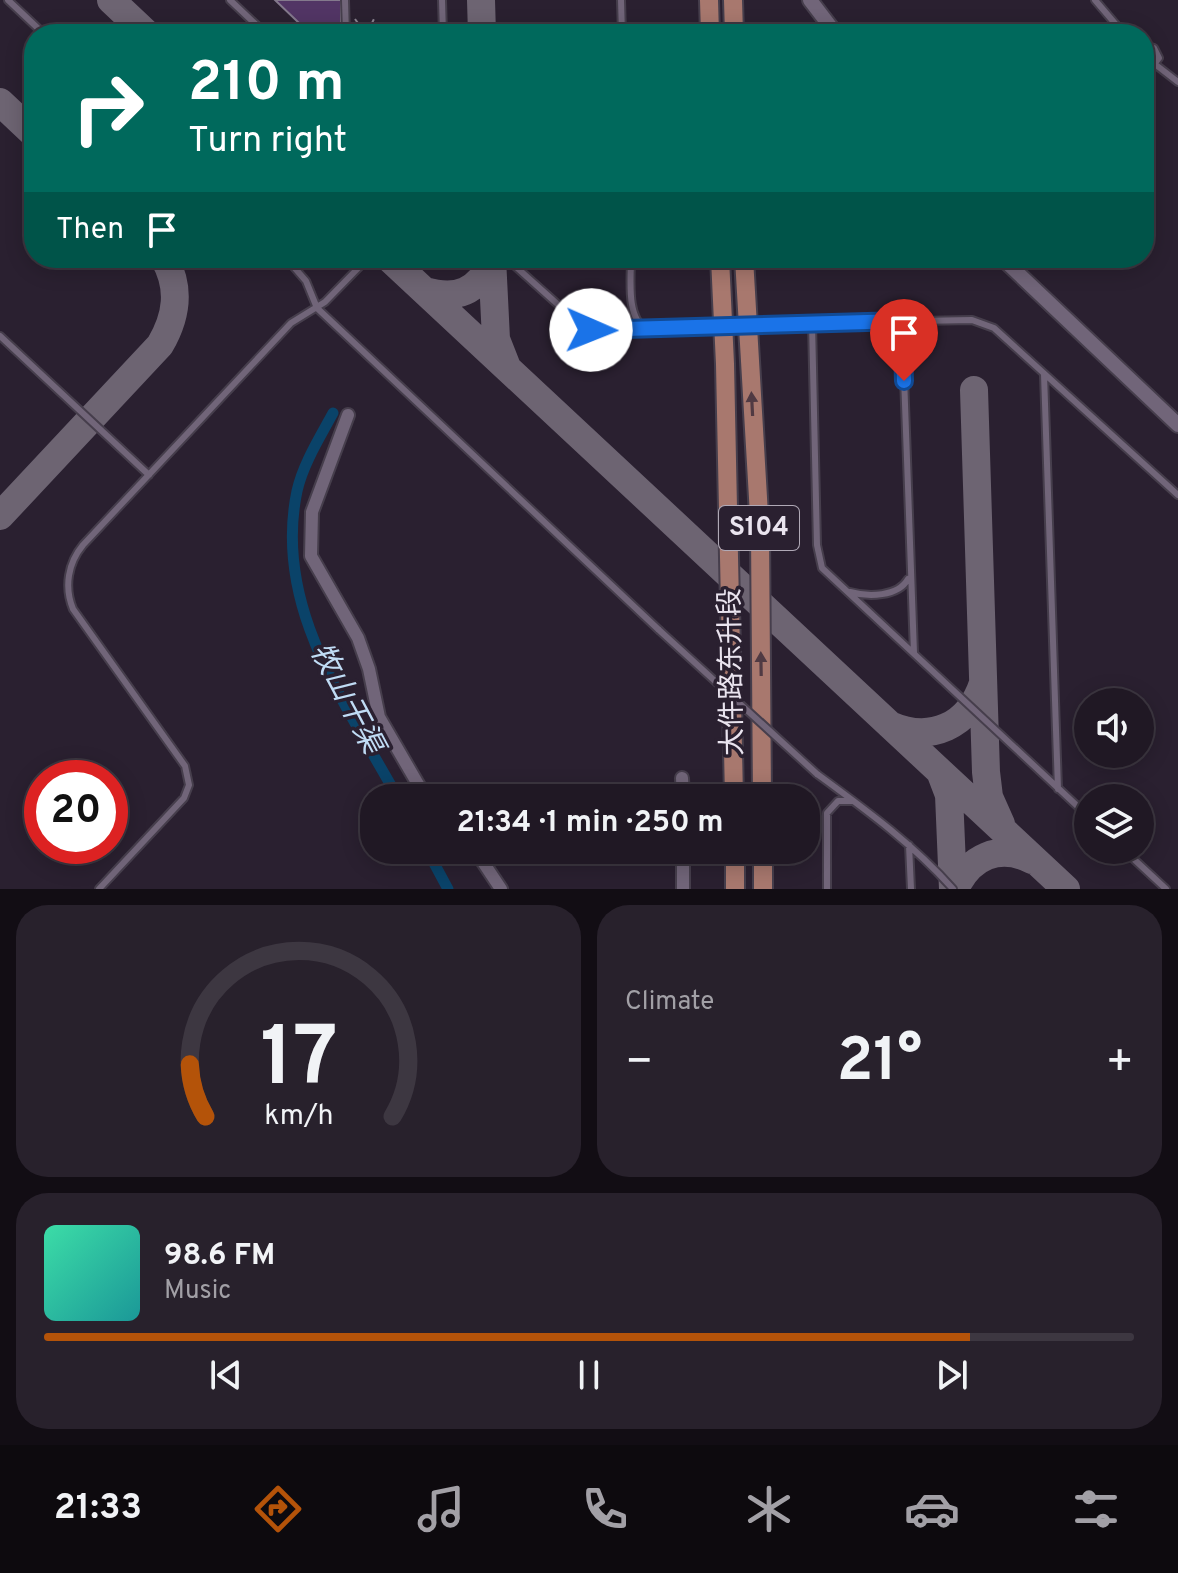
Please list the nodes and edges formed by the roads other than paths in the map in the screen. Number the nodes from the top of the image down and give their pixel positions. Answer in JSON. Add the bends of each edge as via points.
{"nodes":[{"id":1,"x":8,"y":0,"type":"edge"},
{"id":2,"x":230,"y":0,"type":"edge"},
{"id":3,"x":442,"y":0,"type":"edge"},
{"id":4,"x":621,"y":0,"type":"edge"},
{"id":5,"x":709,"y":0,"type":"edge"},
{"id":6,"x":810,"y":0,"type":"edge"},
{"id":7,"x":821,"y":0,"type":"edge"},
{"id":8,"x":1095,"y":0,"type":"edge"},
{"id":9,"x":345,"y":2,"type":"edge"},
{"id":10,"x":33,"y":24,"type":"edge"},
{"id":11,"x":255,"y":24,"type":"edge"},
{"id":12,"x":346,"y":24,"type":"edge"},
{"id":13,"x":443,"y":24,"type":"edge"},
{"id":14,"x":622,"y":24,"type":"edge"},
{"id":15,"x":710,"y":24,"type":"edge"},
{"id":16,"x":829,"y":24,"type":"edge"},
{"id":17,"x":832,"y":24,"type":"edge"},
{"id":18,"x":1115,"y":24,"type":"edge"},
{"id":19,"x":1154,"y":50,"type":"edge"},
{"id":20,"x":1156,"y":65,"type":"joint"},
{"id":21,"x":1178,"y":82,"type":"edge"},
{"id":22,"x":295,"y":268,"type":"edge"},
{"id":23,"x":358,"y":268,"type":"edge"},
{"id":24,"x":517,"y":268,"type":"edge"},
{"id":25,"x":632,"y":268,"type":"edge"},
{"id":26,"x":720,"y":268,"type":"edge"},
{"id":27,"x":745,"y":268,"type":"edge"},
{"id":28,"x":1013,"y":268,"type":"edge"},
{"id":29,"x":317,"y":308,"type":"junction"},
{"id":30,"x":902,"y":321,"type":"junction"},
{"id":31,"x":808,"y":323,"type":"junction"},
{"id":32,"x":650,"y":330,"type":"junction"},
{"id":33,"x":0,"y":336,"type":"edge"},
{"id":34,"x":1044,"y":374,"type":"junction"},
{"id":35,"x":348,"y":415,"type":"dead end"},
{"id":36,"x":1178,"y":425,"type":"edge"},
{"id":37,"x":149,"y":475,"type":"junction"},
{"id":38,"x":1178,"y":495,"type":"edge"},
{"id":39,"x":909,"y":577,"type":"junction"},
{"id":40,"x":846,"y":591,"type":"junction"},
{"id":41,"x":893,"y":592,"type":"junction"},
{"id":42,"x":910,"y":604,"type":"junction"},
{"id":43,"x":918,"y":659,"type":"junction"},
{"id":44,"x":682,"y":778,"type":"dead end"},
{"id":45,"x":418,"y":784,"type":"edge"},
{"id":46,"x":682,"y":784,"type":"edge"},
{"id":47,"x":734,"y":784,"type":"edge"},
{"id":48,"x":762,"y":784,"type":"edge"},
{"id":49,"x":1058,"y":789,"type":"junction"},
{"id":50,"x":856,"y":802,"type":"junction"},
{"id":51,"x":1074,"y":803,"type":"edge"},
{"id":52,"x":909,"y":845,"type":"junction"},
{"id":53,"x":484,"y":864,"type":"edge"},
{"id":54,"x":683,"y":864,"type":"edge"},
{"id":55,"x":735,"y":864,"type":"edge"},
{"id":56,"x":763,"y":864,"type":"edge"},
{"id":57,"x":1139,"y":864,"type":"edge"},
{"id":58,"x":99,"y":889,"type":"edge"},
{"id":59,"x":501,"y":889,"type":"edge"},
{"id":60,"x":683,"y":889,"type":"edge"},
{"id":61,"x":735,"y":889,"type":"edge"},
{"id":62,"x":763,"y":889,"type":"edge"},
{"id":63,"x":827,"y":889,"type":"edge"},
{"id":64,"x":911,"y":889,"type":"edge"},
{"id":65,"x":953,"y":889,"type":"edge"},
{"id":66,"x":1166,"y":889,"type":"edge"}],
"edges":[{"from":1,"to":10,"type":"lane"},
{"from":2,"to":11,"type":"lane"},
{"from":3,"to":13,"type":"lane"},
{"from":4,"to":14,"type":"lane"},
{"from":5,"to":15,"type":"main road"},
{"from":6,"to":16,"type":"street"},
{"from":7,"to":17,"type":"street"},
{"from":8,"to":18,"type":"lane"},
{"from":9,"to":12,"type":"lane"},
{"from":19,"to":20,"type":"lane"},
{"from":20,"to":21,"type":"lane"},
{"from":22,"to":29,"type":"lane"},
{"from":23,"to":29,"type":"lane"},
{"from":24,"to":32,"type":"lane","via":[[583,327],[601,332]]},
{"from":25,"to":32,"type":"lane","via":[[635,315],[640,326]]},
{"from":26,"to":47,"type":"main road","name":"大件路东升段","number":"S104"},
{"from":48,"to":27,"type":"main road","name":"大件路东升段","number":"S104","one_way":true,"via":[[760,532]]},
{"from":28,"to":36,"type":"street"},
{"from":29,"to":37,"type":"lane","via":[[291,323]]},
{"from":29,"to":50,"type":"lane","bridge":true,"via":[[659,630],[817,774]]},
{"from":30,"to":31,"type":"lane"},
{"from":30,"to":34,"type":"lane","via":[[983,322]]},
{"from":30,"to":39,"type":"lane"},
{"from":31,"to":32,"type":"lane","bridge":true},
{"from":31,"to":40,"type":"lane","via":[[818,562]]},
{"from":33,"to":37,"type":"lane"},
{"from":34,"to":38,"type":"lane"},
{"from":34,"to":49,"type":"lane"},
{"from":35,"to":45,"type":"street","via":[[312,512],[311,556],[358,638],[379,717]]},
{"from":37,"to":58,"type":"lane","via":[[79,550],[70,571],[69,596],[73,609],[185,766],[189,785],[180,802]]},
{"from":39,"to":41,"type":"lane"},
{"from":39,"to":42,"type":"lane"},
{"from":40,"to":41,"type":"lane"},
{"from":40,"to":43,"type":"lane"},
{"from":41,"to":42,"type":"lane"},
{"from":42,"to":43,"type":"lane"},
{"from":43,"to":49,"type":"lane"},
{"from":44,"to":46,"type":"street"},
{"from":49,"to":51,"type":"lane"},
{"from":50,"to":52,"type":"lane"},
{"from":50,"to":63,"type":"lane","via":[[838,801],[827,813]]},
{"from":52,"to":64,"type":"lane"},
{"from":52,"to":65,"type":"lane"},
{"from":53,"to":59,"type":"street"},
{"from":54,"to":60,"type":"street"},
{"from":55,"to":61,"type":"main road"},
{"from":56,"to":62,"type":"main road"},
{"from":57,"to":66,"type":"lane"}]}
